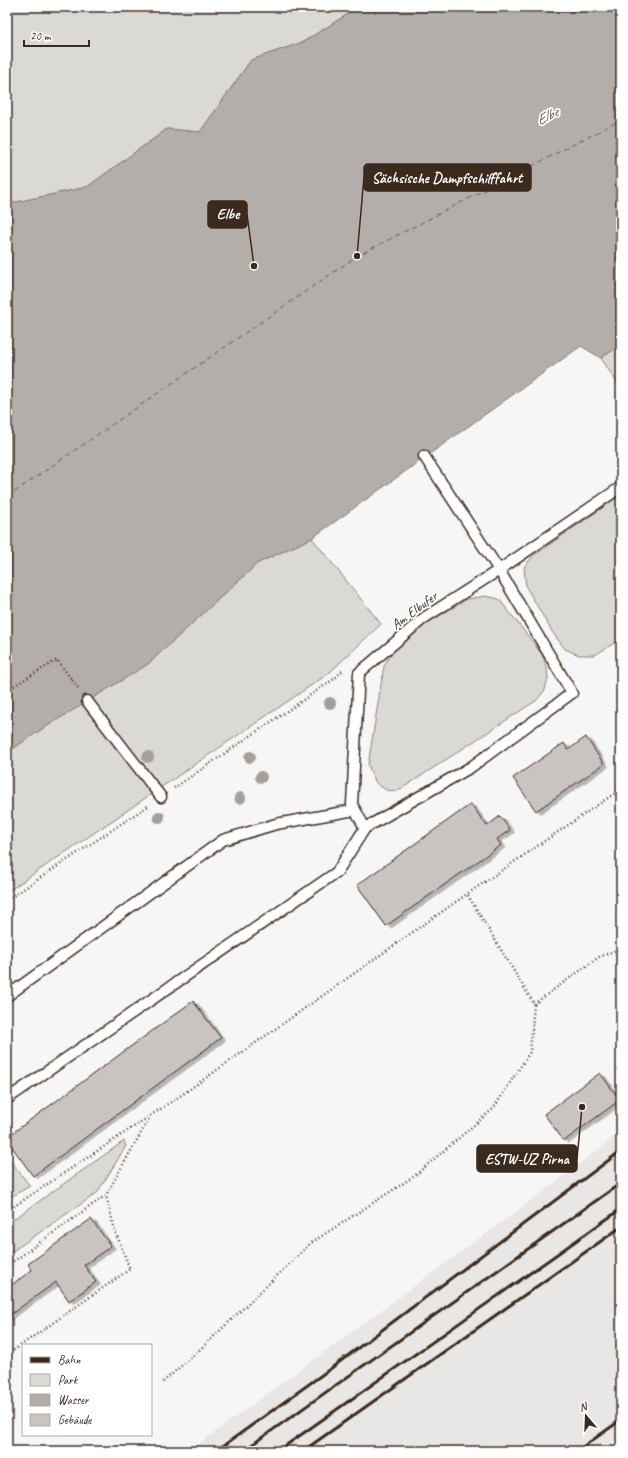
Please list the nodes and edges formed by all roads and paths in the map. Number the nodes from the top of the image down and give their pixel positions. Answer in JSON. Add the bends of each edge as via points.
{"nodes":[{"id":1,"x":424,"y":456,"type":"dead end"},
{"id":2,"x":621,"y":487,"type":"edge"},
{"id":3,"x":499,"y":570,"type":"junction"},
{"id":4,"x":344,"y":669,"type":"dead end"},
{"id":5,"x":7,"y":690,"type":"edge"},
{"id":6,"x":87,"y":701,"type":"joint"},
{"id":7,"x":621,"y":789,"type":"edge"},
{"id":8,"x":161,"y":797,"type":"junction"},
{"id":9,"x":355,"y":810,"type":"junction"},
{"id":10,"x":365,"y":828,"type":"junction"},
{"id":11,"x":467,"y":894,"type":"junction"},
{"id":12,"x":7,"y":900,"type":"edge"},
{"id":13,"x":621,"y":948,"type":"edge"},
{"id":14,"x":7,"y":996,"type":"edge"},
{"id":15,"x":534,"y":1004,"type":"junction"},
{"id":16,"x":7,"y":1099,"type":"edge"},
{"id":17,"x":150,"y":1117,"type":"junction"},
{"id":18,"x":106,"y":1195,"type":"junction"},
{"id":19,"x":7,"y":1212,"type":"edge"},
{"id":20,"x":7,"y":1266,"type":"edge"},
{"id":21,"x":23,"y":1344,"type":"edge"},
{"id":22,"x":22,"y":1345,"type":"edge"},
{"id":23,"x":7,"y":1355,"type":"edge"},
{"id":24,"x":162,"y":1382,"type":"dead end"}],
"edges":[{"from":1,"to":3,"type":"lane"},
{"from":2,"to":3,"type":"lane","name":"Am Elbufer"},
{"from":3,"to":9,"type":"lane","name":"Am Elbufer","via":[[424,618],[359,673],[352,804]]},
{"from":3,"to":10,"type":"lane","via":[[572,693],[472,767]]},
{"from":4,"to":8,"type":"path","via":[[334,679]]},
{"from":5,"to":6,"type":"path","via":[[57,660]]},
{"from":6,"to":8,"type":"lane"},
{"from":7,"to":11,"type":"path"},
{"from":8,"to":12,"type":"path"},
{"from":9,"to":10,"type":"lane","name":"Am Elbufer"},
{"from":9,"to":14,"type":"lane","via":[[276,824],[223,840]]},
{"from":10,"to":16,"type":"lane","via":[[337,872]]},
{"from":11,"to":15,"type":"path"},
{"from":11,"to":17,"type":"path"},
{"from":13,"to":15,"type":"path","via":[[600,957]]},
{"from":15,"to":24,"type":"path","via":[[530,1052],[493,1109],[413,1178],[311,1243],[206,1344]]},
{"from":17,"to":18,"type":"path"},
{"from":17,"to":19,"type":"path"},
{"from":18,"to":20,"type":"path"},
{"from":18,"to":21,"type":"path","via":[[115,1231],[130,1269]]},
{"from":22,"to":23,"type":"path"}]}
